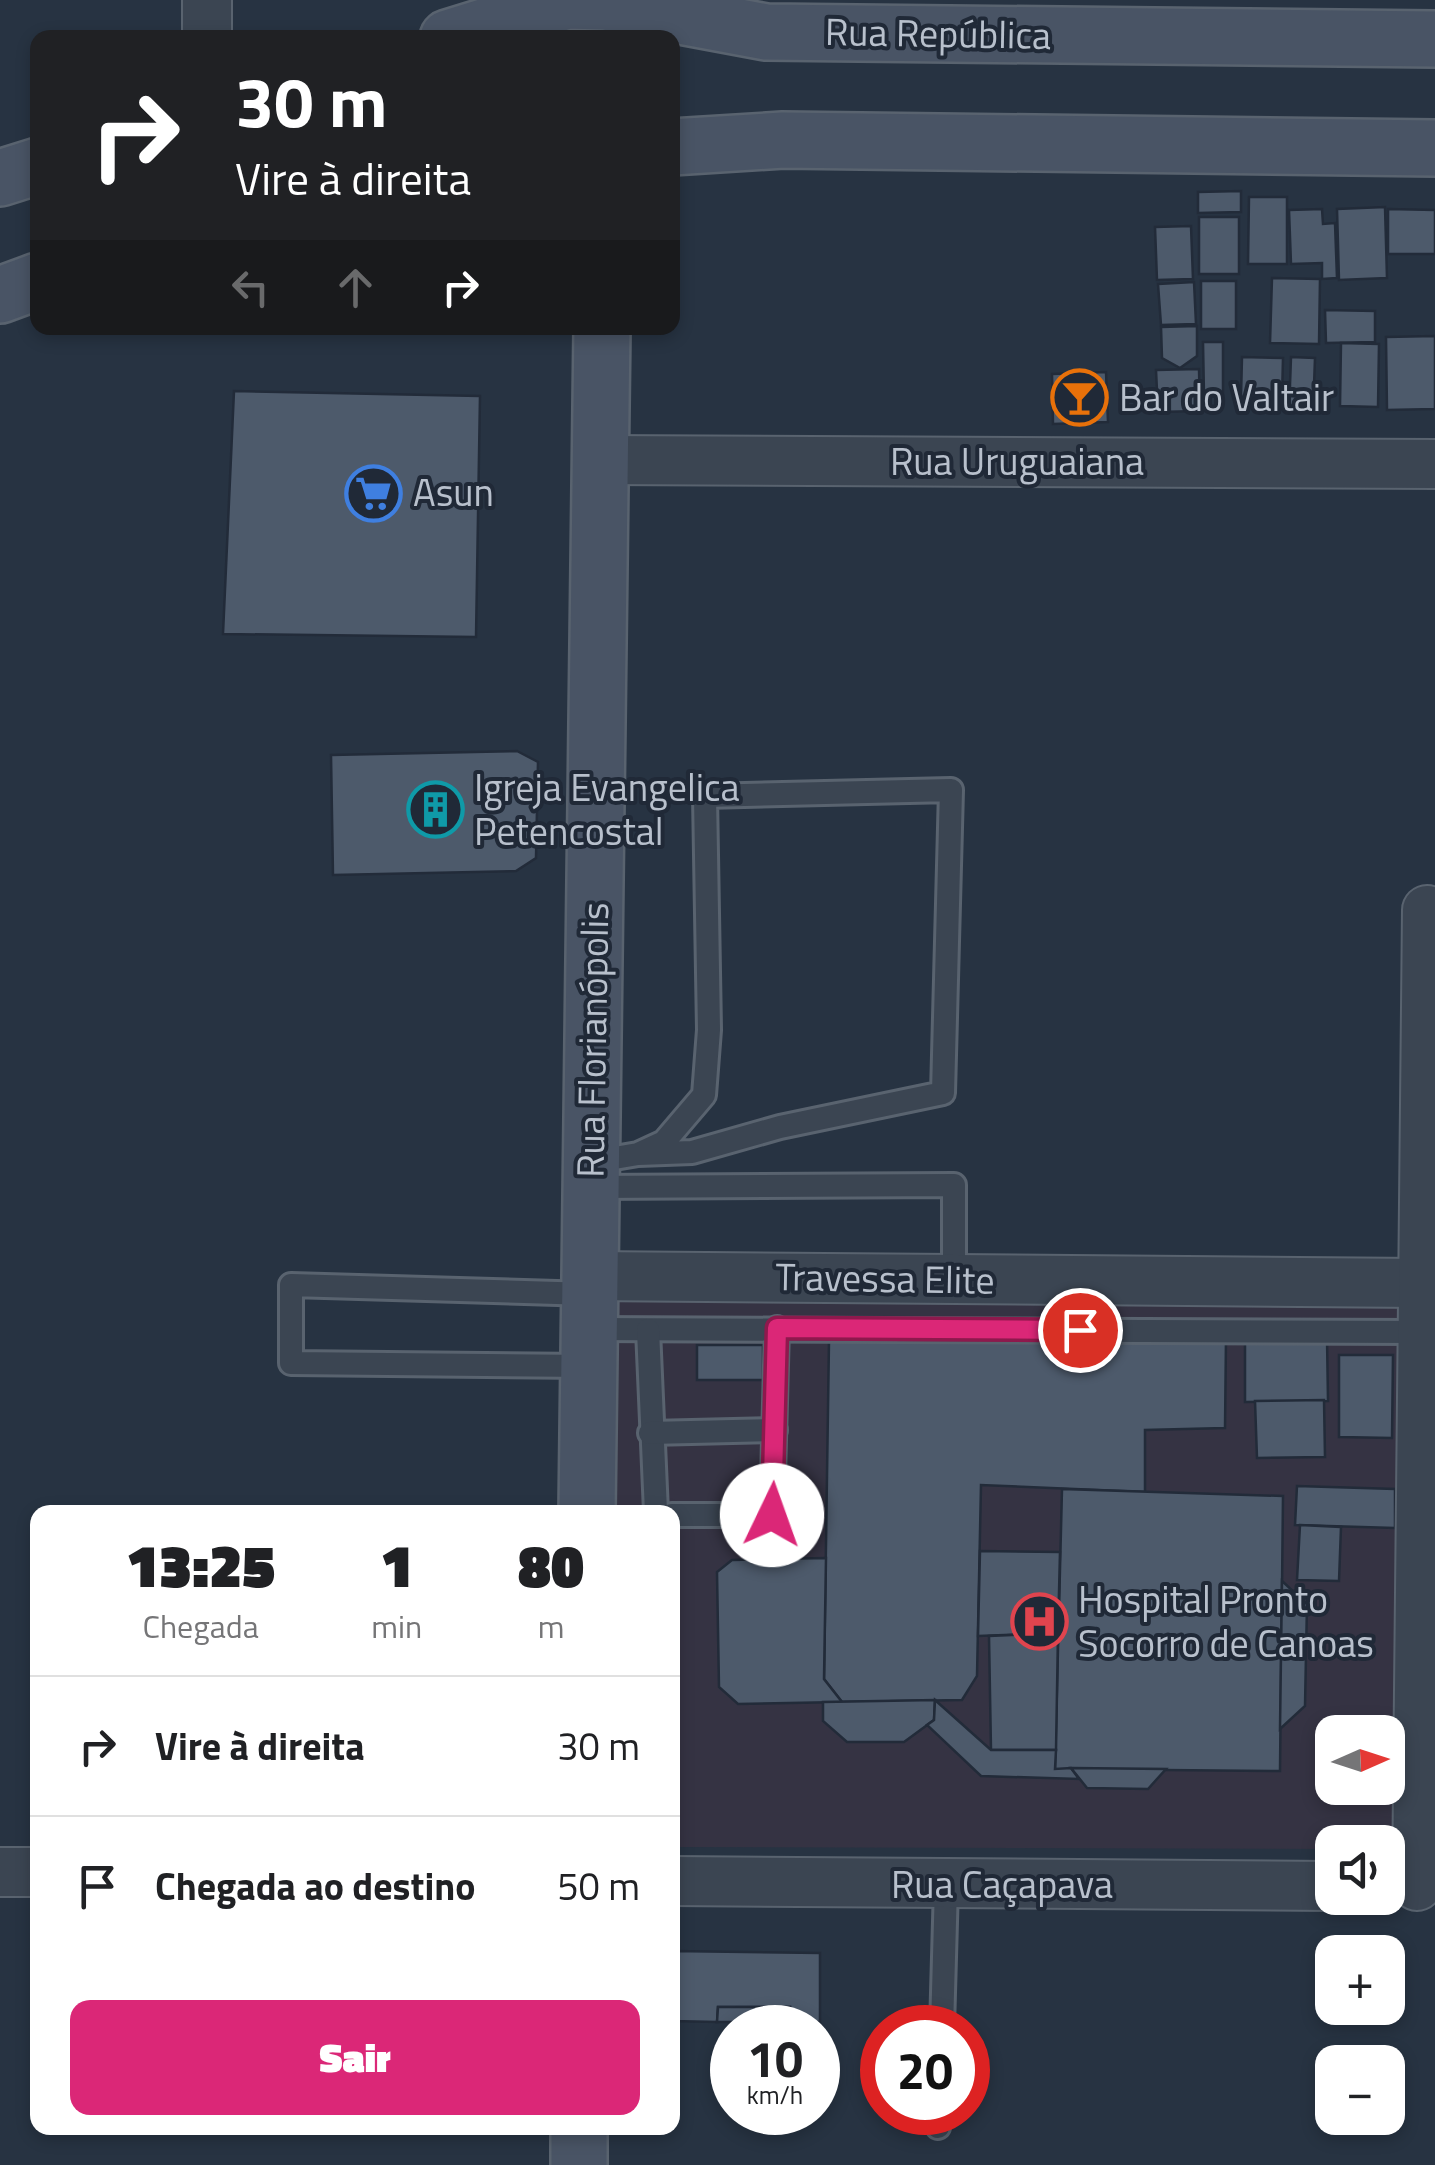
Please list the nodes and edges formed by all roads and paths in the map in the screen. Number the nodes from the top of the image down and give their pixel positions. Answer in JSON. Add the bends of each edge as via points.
{"nodes":[{"id":1,"x":207,"y":0,"type":"edge"},
{"id":2,"x":605,"y":13,"type":"edge"},
{"id":3,"x":207,"y":30,"type":"edge"},
{"id":4,"x":474,"y":30,"type":"edge"},
{"id":5,"x":1435,"y":39,"type":"edge"},
{"id":6,"x":680,"y":146,"type":"edge"},
{"id":7,"x":1435,"y":148,"type":"edge"},
{"id":8,"x":30,"y":169,"type":"edge"},
{"id":9,"x":0,"y":178,"type":"edge"},
{"id":10,"x":30,"y":284,"type":"edge"},
{"id":11,"x":0,"y":295,"type":"edge"},
{"id":12,"x":602,"y":335,"type":"edge"},
{"id":13,"x":600,"y":460,"type":"junction"},
{"id":14,"x":1435,"y":464,"type":"edge"},
{"id":15,"x":1427,"y":910,"type":"dead end"},
{"id":16,"x":607,"y":1168,"type":"junction"},
{"id":17,"x":954,"y":1280,"type":"junction"},
{"id":18,"x":1420,"y":1283,"type":"junction"},
{"id":19,"x":589,"y":1316,"type":"junction"},
{"id":20,"x":777,"y":1328,"type":"junction"},
{"id":21,"x":648,"y":1330,"type":"junction"},
{"id":22,"x":1420,"y":1332,"type":"junction"},
{"id":23,"x":775,"y":1430,"type":"junction"},
{"id":24,"x":650,"y":1432,"type":"junction"},
{"id":25,"x":587,"y":1505,"type":"edge"},
{"id":26,"x":655,"y":1505,"type":"edge"},
{"id":27,"x":680,"y":1515,"type":"edge"},
{"id":28,"x":0,"y":1872,"type":"edge"},
{"id":29,"x":30,"y":1872,"type":"edge"},
{"id":30,"x":680,"y":1881,"type":"edge"},
{"id":31,"x":946,"y":1886,"type":"junction"},
{"id":32,"x":1315,"y":1886,"type":"edge"},
{"id":33,"x":1413,"y":1886,"type":"edge"},
{"id":34,"x":943,"y":2005,"type":"edge"},
{"id":35,"x":579,"y":2135,"type":"edge"},
{"id":36,"x":579,"y":2165,"type":"edge"}],
"edges":[{"from":1,"to":3,"type":"street"},
{"from":2,"to":4,"type":"main road","name":"Rua República","via":[[566,1]]},
{"from":2,"to":5,"type":"main road","name":"Rua República","via":[[766,32]]},
{"from":6,"to":7,"type":"main road","via":[[783,140]]},
{"from":8,"to":9,"type":"main road"},
{"from":10,"to":11,"type":"main road"},
{"from":12,"to":13,"type":"main road","name":"Rua Florianópolis"},
{"from":13,"to":14,"type":"street","name":"Rua Uruguaiana"},
{"from":13,"to":16,"type":"main road","name":"Rua Florianópolis"},
{"from":15,"to":18,"type":"street"},
{"from":16,"to":16,"type":"lane","via":[[944,1094],[950,790],[705,796],[704,1095],[674,1133]]},
{"from":16,"to":17,"type":"lane","via":[[954,1185]]},
{"from":16,"to":19,"type":"main road","name":"Rua Florianópolis"},
{"from":17,"to":18,"type":"street","name":"Travessa Elite"},
{"from":17,"to":19,"type":"street","name":"Travessa Elite"},
{"from":18,"to":22,"type":"street"},
{"from":19,"to":19,"type":"lane","via":[[290,1285],[291,1363]]},
{"from":19,"to":21,"type":"lane"},
{"from":19,"to":25,"type":"main road","name":"Rua Florianópolis"},
{"from":20,"to":21,"type":"lane"},
{"from":20,"to":22,"type":"lane"},
{"from":20,"to":23,"type":"lane"},
{"from":21,"to":24,"type":"lane"},
{"from":22,"to":33,"type":"street"},
{"from":23,"to":24,"type":"lane"},
{"from":23,"to":27,"type":"lane","via":[[772,1515]]},
{"from":24,"to":26,"type":"lane"},
{"from":28,"to":29,"type":"street"},
{"from":30,"to":31,"type":"street","name":"Rua Caçapava"},
{"from":31,"to":32,"type":"street","name":"Rua Caçapava"},
{"from":31,"to":34,"type":"lane"},
{"from":35,"to":36,"type":"main road"}]}
